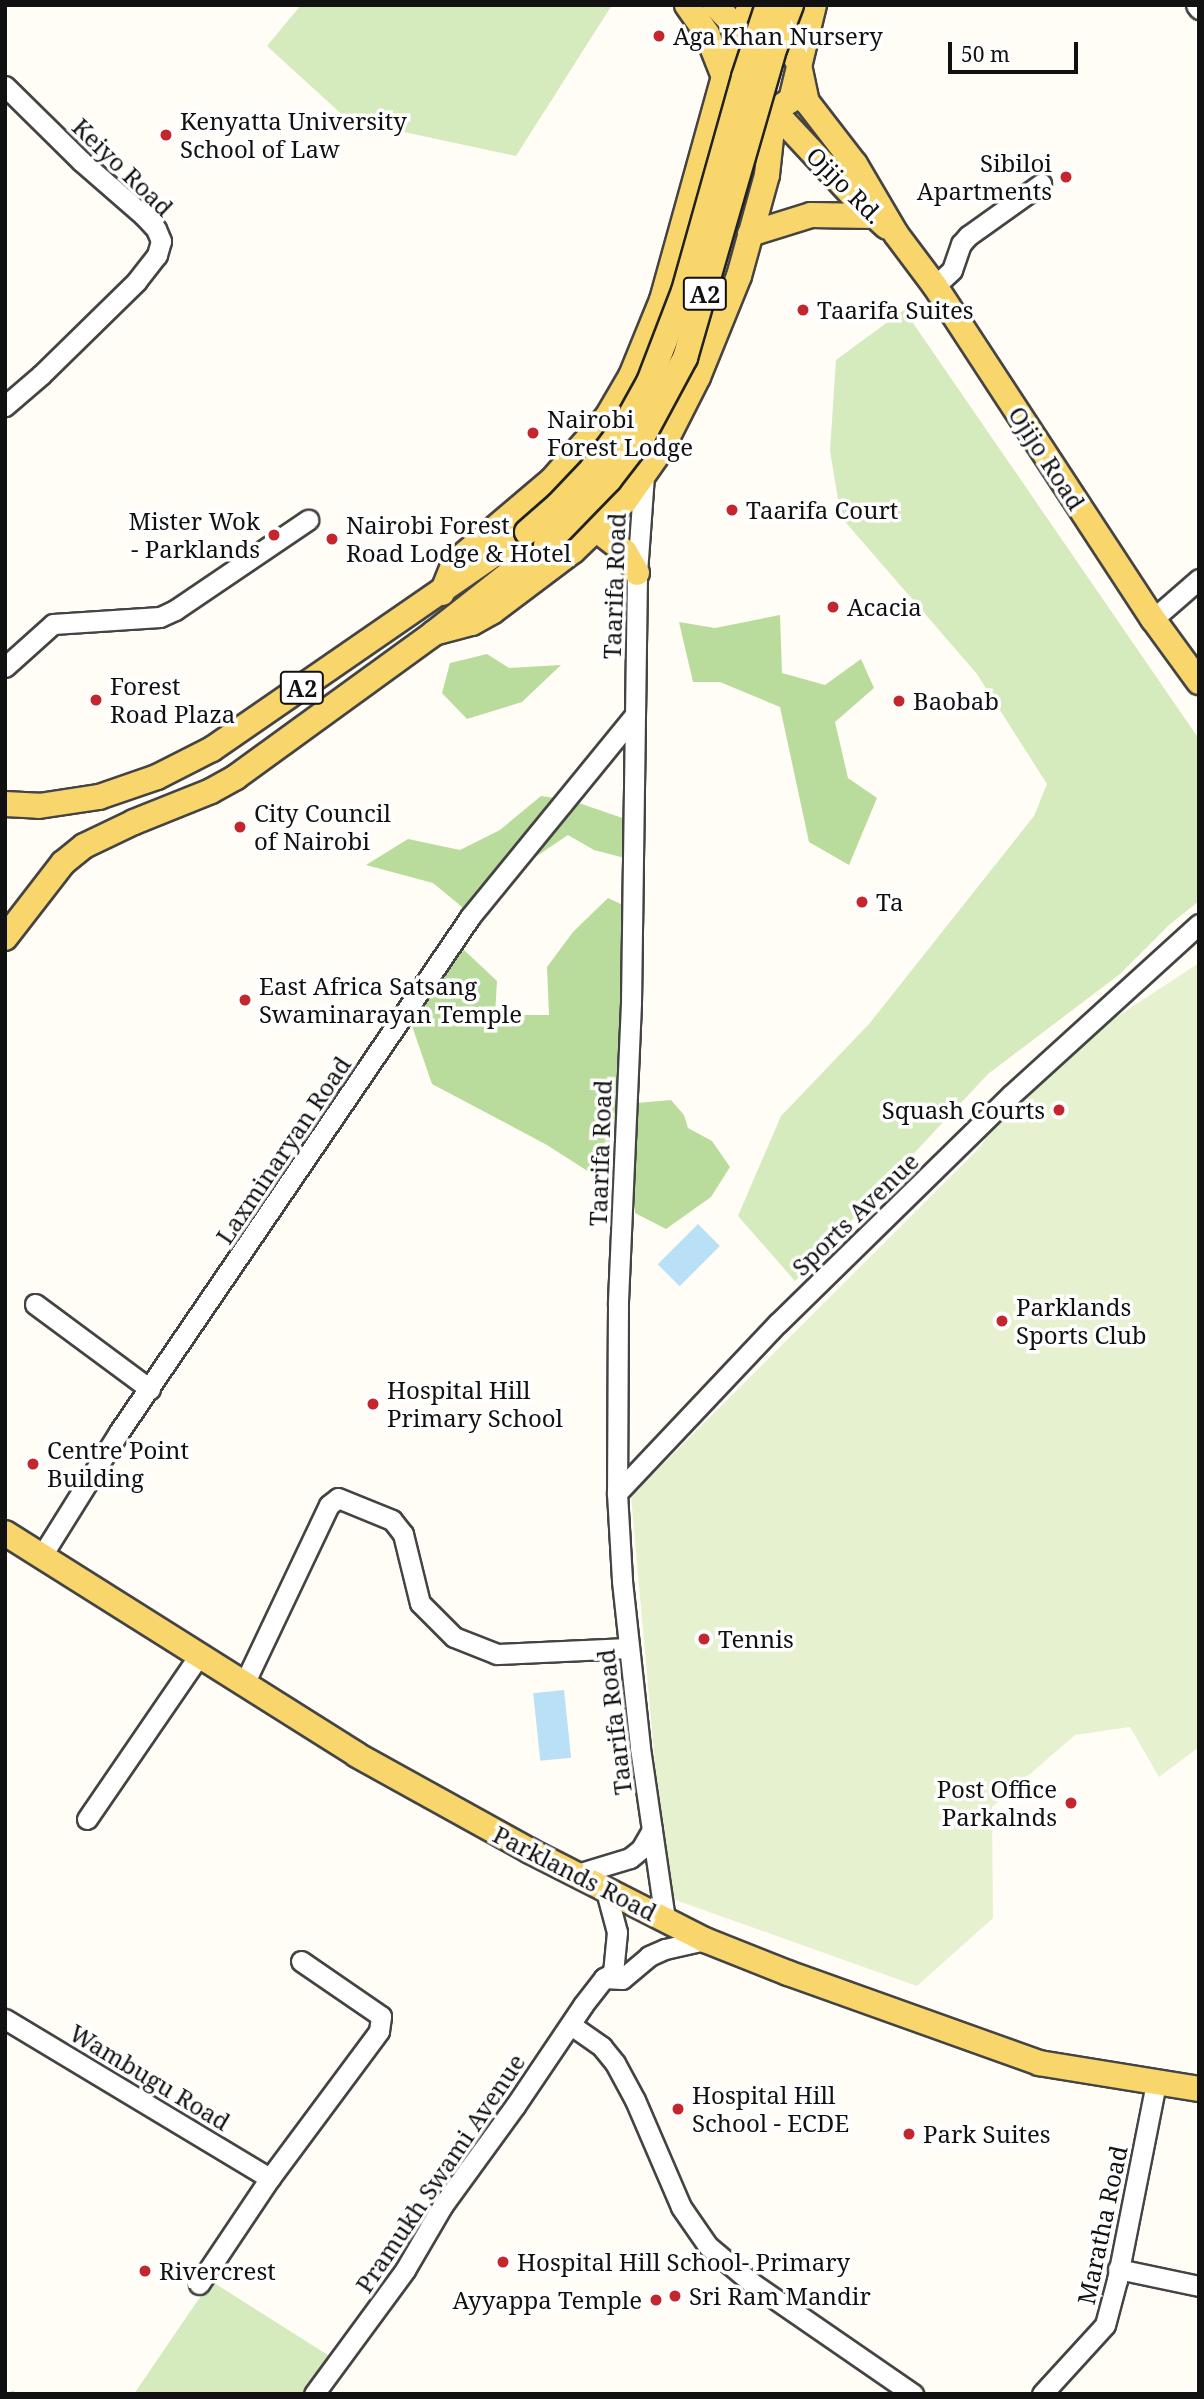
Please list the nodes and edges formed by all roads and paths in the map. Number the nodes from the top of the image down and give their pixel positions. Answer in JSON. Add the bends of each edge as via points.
{"nodes":[{"id":1,"x":687,"y":5,"type":"edge"},
{"id":2,"x":715,"y":5,"type":"edge"},
{"id":3,"x":750,"y":5,"type":"edge"},
{"id":4,"x":768,"y":5,"type":"edge"},
{"id":5,"x":791,"y":5,"type":"edge"},
{"id":6,"x":814,"y":5,"type":"edge"},
{"id":7,"x":741,"y":32,"type":"junction"},
{"id":8,"x":799,"y":65,"type":"junction"},
{"id":9,"x":724,"y":78,"type":"junction"},
{"id":10,"x":5,"y":86,"type":"edge"},
{"id":11,"x":775,"y":111,"type":"junction"},
{"id":12,"x":1041,"y":184,"type":"dead end"},
{"id":13,"x":872,"y":216,"type":"junction"},
{"id":14,"x":896,"y":233,"type":"junction"},
{"id":15,"x":750,"y":234,"type":"junction"},
{"id":16,"x":935,"y":286,"type":"junction"},
{"id":17,"x":5,"y":405,"type":"edge"},
{"id":18,"x":644,"y":475,"type":"junction"},
{"id":19,"x":308,"y":520,"type":"dead end"},
{"id":20,"x":597,"y":530,"type":"junction"},
{"id":21,"x":536,"y":539,"type":"junction"},
{"id":22,"x":637,"y":573,"type":"junction"},
{"id":23,"x":1199,"y":579,"type":"edge"},
{"id":24,"x":442,"y":593,"type":"junction"},
{"id":25,"x":1153,"y":619,"type":"junction"},
{"id":26,"x":434,"y":633,"type":"junction"},
{"id":27,"x":5,"y":667,"type":"edge"},
{"id":28,"x":1199,"y":682,"type":"edge"},
{"id":29,"x":634,"y":716,"type":"junction"},
{"id":30,"x":8,"y":800,"type":"edge"},
{"id":31,"x":1199,"y":924,"type":"edge"},
{"id":32,"x":5,"y":938,"type":"edge"},
{"id":33,"x":35,"y":1304,"type":"dead end"},
{"id":34,"x":149,"y":1389,"type":"junction"},
{"id":35,"x":617,"y":1493,"type":"junction"},
{"id":36,"x":5,"y":1532,"type":"edge"},
{"id":37,"x":41,"y":1557,"type":"junction"},
{"id":38,"x":629,"y":1648,"type":"junction"},
{"id":39,"x":198,"y":1657,"type":"junction"},
{"id":40,"x":244,"y":1684,"type":"junction"},
{"id":41,"x":87,"y":1819,"type":"dead end"},
{"id":42,"x":652,"y":1830,"type":"junction"},
{"id":43,"x":577,"y":1874,"type":"junction"},
{"id":44,"x":606,"y":1891,"type":"junction"},
{"id":45,"x":665,"y":1919,"type":"junction"},
{"id":46,"x":705,"y":1940,"type":"junction"},
{"id":47,"x":301,"y":1961,"type":"dead end"},
{"id":48,"x":604,"y":1978,"type":"junction"},
{"id":49,"x":5,"y":2019,"type":"edge"},
{"id":50,"x":571,"y":2025,"type":"junction"},
{"id":51,"x":1156,"y":2083,"type":"junction"},
{"id":52,"x":1199,"y":2090,"type":"edge"},
{"id":53,"x":270,"y":2178,"type":"junction"},
{"id":54,"x":1118,"y":2269,"type":"junction"},
{"id":55,"x":199,"y":2284,"type":"dead end"},
{"id":56,"x":1199,"y":2286,"type":"edge"},
{"id":57,"x":314,"y":2394,"type":"edge"},
{"id":58,"x":913,"y":2394,"type":"edge"},
{"id":59,"x":1042,"y":2394,"type":"edge"}],
"edges":[{"from":1,"to":9,"type":"main road","via":[[707,34]]},
{"from":2,"to":7,"type":"main road"},
{"from":3,"to":7,"type":"main road"},
{"from":4,"to":21,"type":"main road","number":"A2","bridge":true,"via":[[684,291],[649,382],[625,425],[558,505]]},
{"from":5,"to":21,"type":"main road","number":"A2","bridge":true,"via":[[685,358],[643,436],[609,480]]},
{"from":6,"to":8,"type":"main road"},
{"from":7,"to":8,"type":"main road","name":"Ojijo Rd.","via":[[770,31],[789,42]]},
{"from":7,"to":9,"type":"main road","via":[[725,59]]},
{"from":8,"to":11,"type":"main road","via":[[791,100]]},
{"from":8,"to":14,"type":"main road","name":"Ojijo Rd.","via":[[807,102],[855,164]]},
{"from":9,"to":11,"type":"main road","via":[[739,111],[758,118]]},
{"from":9,"to":24,"type":"main road","via":[[662,300],[631,376],[607,417],[552,480],[454,563]]},
{"from":10,"to":17,"type":"street","name":"Keiyo Road","via":[[143,215],[161,241],[157,255],[137,281]]},
{"from":11,"to":13,"type":"main road","name":"Ojijo Rd."},
{"from":11,"to":15,"type":"main road","via":[[767,175]]},
{"from":12,"to":16,"type":"street","via":[[968,236],[952,270]]},
{"from":13,"to":14,"type":"main road","name":"Ojijo Rd."},
{"from":13,"to":15,"type":"main road","via":[[811,215]]},
{"from":14,"to":16,"type":"main road","name":"Ojijo Road"},
{"from":15,"to":18,"type":"main road","via":[[698,377],[662,450]]},
{"from":16,"to":25,"type":"main road","name":"Ojijo Road"},
{"from":18,"to":20,"type":"main road"},
{"from":18,"to":22,"type":"street","name":"Taarifa Road"},
{"from":19,"to":27,"type":"street","via":[[175,610],[160,617],[53,624]]},
{"from":20,"to":22,"type":"main road","via":[[618,545]]},
{"from":20,"to":26,"type":"main road","via":[[492,612],[472,623]]},
{"from":21,"to":24,"type":"main road","number":"A2"},
{"from":21,"to":26,"type":"main road","number":"A2"},
{"from":22,"to":29,"type":"street","name":"Taarifa Road"},
{"from":23,"to":25,"type":"street"},
{"from":24,"to":30,"type":"main road","number":"A2","via":[[212,749],[157,777],[99,797],[39,806]]},
{"from":25,"to":28,"type":"main road","name":"Ojijo Road"},
{"from":26,"to":32,"type":"main road","number":"A2","via":[[236,777],[83,846],[63,863]]},
{"from":29,"to":34,"type":"street","name":"Laxminaryan Road","via":[[470,917]]},
{"from":29,"to":35,"type":"street","name":"Taarifa Road"},
{"from":31,"to":35,"type":"street","name":"Sports Avenue","via":[[1011,1095],[778,1323]]},
{"from":33,"to":34,"type":"street"},
{"from":34,"to":37,"type":"street","name":"Laxminaryan Road"},
{"from":35,"to":38,"type":"street","name":"Taarifa Road"},
{"from":36,"to":37,"type":"main road","name":"Parklands Road"},
{"from":37,"to":39,"type":"main road","name":"Parklands Road"},
{"from":38,"to":40,"type":"street","via":[[497,1654],[454,1637],[420,1603],[403,1534],[392,1520],[338,1498],[329,1505]]},
{"from":38,"to":42,"type":"street","name":"Taarifa Road"},
{"from":39,"to":40,"type":"main road","name":"Parklands Road"},
{"from":39,"to":41,"type":"street"},
{"from":40,"to":43,"type":"main road","name":"Parklands Road","via":[[433,1798]]},
{"from":42,"to":43,"type":"street","via":[[642,1849],[630,1858]]},
{"from":42,"to":45,"type":"street","name":"Taarifa Road"},
{"from":43,"to":44,"type":"main road","name":"Parklands Road"},
{"from":44,"to":45,"type":"main road","name":"Parklands Road"},
{"from":44,"to":48,"type":"street","name":"Pramukh Swami Avenue","via":[[618,1947],[613,1973]]},
{"from":45,"to":46,"type":"main road","name":"Parklands Road"},
{"from":46,"to":48,"type":"street","via":[[649,1956],[622,1979]]},
{"from":46,"to":51,"type":"main road","name":"Parklands Road","via":[[1039,2063]]},
{"from":47,"to":53,"type":"street","via":[[381,2016],[381,2023]]},
{"from":48,"to":50,"type":"street","name":"Pramukh Swami Avenue"},
{"from":49,"to":53,"type":"street","name":"Wambugu Road"},
{"from":50,"to":57,"type":"street","name":"Pramukh Swami Avenue","via":[[443,2205],[405,2270]]},
{"from":50,"to":58,"type":"street","via":[[602,2047],[615,2063],[681,2207],[708,2246],[752,2283]]},
{"from":51,"to":52,"type":"main road","name":"Parklands Road"},
{"from":51,"to":54,"type":"street","name":"Maratha Road"},
{"from":53,"to":55,"type":"street"},
{"from":54,"to":56,"type":"street"},
{"from":54,"to":59,"type":"street","name":"Maratha Road","via":[[1105,2325]]}]}
